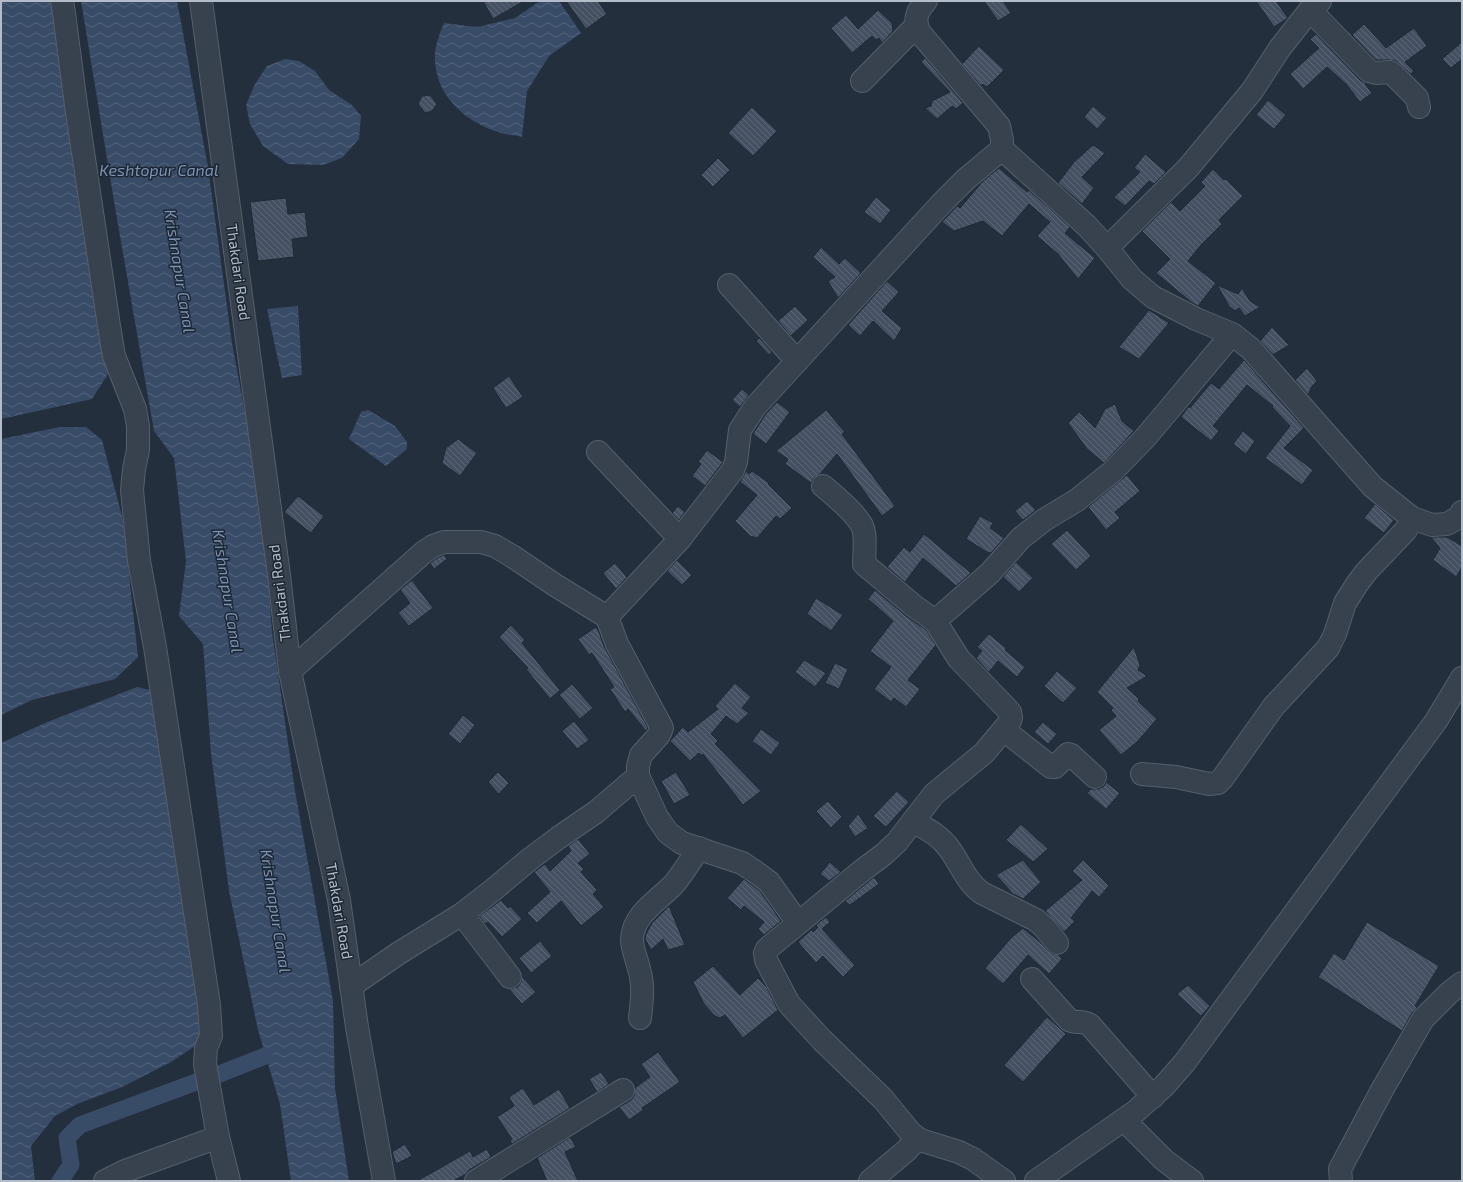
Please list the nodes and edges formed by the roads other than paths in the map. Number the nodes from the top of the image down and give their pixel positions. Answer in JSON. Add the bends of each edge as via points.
{"nodes":[{"id":1,"x":62,"y":1,"type":"edge"},
{"id":2,"x":201,"y":1,"type":"edge"},
{"id":3,"x":923,"y":2,"type":"edge"},
{"id":4,"x":1315,"y":5,"type":"edge"},
{"id":5,"x":916,"y":26,"type":"junction"},
{"id":6,"x":862,"y":81,"type":"dead end"},
{"id":7,"x":1418,"y":107,"type":"dead end"},
{"id":8,"x":1002,"y":149,"type":"junction"},
{"id":9,"x":1107,"y":248,"type":"junction"},
{"id":10,"x":729,"y":285,"type":"dead end"},
{"id":11,"x":1232,"y":334,"type":"junction"},
{"id":12,"x":797,"y":361,"type":"junction"},
{"id":13,"x":598,"y":452,"type":"dead end"},
{"id":14,"x":823,"y":486,"type":"dead end"},
{"id":15,"x":1412,"y":518,"type":"junction"},
{"id":16,"x":1457,"y":523,"type":"edge"},
{"id":17,"x":680,"y":539,"type":"junction"},
{"id":18,"x":607,"y":617,"type":"junction"},
{"id":19,"x":935,"y":621,"type":"junction"},
{"id":20,"x":290,"y":671,"type":"junction"},
{"id":21,"x":1462,"y":678,"type":"edge"},
{"id":22,"x":1004,"y":730,"type":"junction"},
{"id":23,"x":1142,"y":774,"type":"dead end"},
{"id":24,"x":638,"y":776,"type":"junction"},
{"id":25,"x":1095,"y":778,"type":"dead end"},
{"id":26,"x":913,"y":821,"type":"junction"},
{"id":27,"x":699,"y":848,"type":"junction"},
{"id":28,"x":462,"y":914,"type":"junction"},
{"id":29,"x":798,"y":923,"type":"junction"},
{"id":30,"x":1057,"y":942,"type":"dead end"},
{"id":31,"x":510,"y":977,"type":"dead end"},
{"id":32,"x":1032,"y":979,"type":"dead end"},
{"id":33,"x":1462,"y":983,"type":"edge"},
{"id":34,"x":351,"y":986,"type":"junction"},
{"id":35,"x":640,"y":1018,"type":"dead end"},
{"id":36,"x":623,"y":1090,"type":"dead end"},
{"id":37,"x":1153,"y":1097,"type":"junction"},
{"id":38,"x":1124,"y":1120,"type":"junction"},
{"id":39,"x":218,"y":1137,"type":"junction"},
{"id":40,"x":920,"y":1140,"type":"junction"},
{"id":41,"x":104,"y":1181,"type":"edge"},
{"id":42,"x":229,"y":1181,"type":"edge"},
{"id":43,"x":384,"y":1181,"type":"edge"},
{"id":44,"x":476,"y":1181,"type":"edge"},
{"id":45,"x":870,"y":1181,"type":"edge"},
{"id":46,"x":1004,"y":1181,"type":"edge"},
{"id":47,"x":1036,"y":1181,"type":"edge"},
{"id":48,"x":1192,"y":1181,"type":"edge"},
{"id":49,"x":1341,"y":1181,"type":"edge"}],
"edges":[{"from":1,"to":39,"type":"street","via":[[108,326],[114,356],[135,410],[138,426],[138,450],[132,490],[139,561],[155,647],[209,1005],[211,1036],[206,1048],[206,1064]]},
{"from":2,"to":20,"type":"street","name":"Thakdari Road"},
{"from":3,"to":5,"type":"street"},
{"from":4,"to":7,"type":"street","via":[[1369,71],[1386,71],[1393,74],[1417,98]]},
{"from":4,"to":9,"type":"street","via":[[1280,48],[1252,91],[1188,168]]},
{"from":5,"to":6,"type":"street"},
{"from":5,"to":8,"type":"street","via":[[999,126]]},
{"from":8,"to":9,"type":"street","via":[[1082,221]]},
{"from":8,"to":12,"type":"street","via":[[941,204]]},
{"from":9,"to":11,"type":"street","via":[[1132,279],[1152,297]]},
{"from":10,"to":12,"type":"street"},
{"from":11,"to":15,"type":"street","via":[[1251,350],[1373,487]]},
{"from":11,"to":19,"type":"street","via":[[1171,408],[1113,471],[1077,500],[1021,538],[990,573]]},
{"from":12,"to":17,"type":"street","via":[[765,395],[743,424],[733,470]]},
{"from":13,"to":17,"type":"street"},
{"from":14,"to":19,"type":"street","via":[[862,524],[865,540],[864,564],[919,611]]},
{"from":15,"to":16,"type":"street","via":[[1432,525]]},
{"from":15,"to":23,"type":"street","via":[[1406,530],[1356,584],[1345,603],[1336,634],[1328,648],[1274,706],[1218,783],[1209,784],[1176,777]]},
{"from":17,"to":18,"type":"street"},
{"from":18,"to":20,"type":"street","via":[[495,546],[481,542],[444,542],[424,552]]},
{"from":18,"to":24,"type":"street","via":[[617,644],[662,728],[638,760]]},
{"from":19,"to":22,"type":"street","via":[[959,659],[1010,712],[1011,718]]},
{"from":20,"to":34,"type":"street","name":"Thakdari Road","via":[[339,900]]},
{"from":21,"to":37,"type":"street","via":[[1436,721],[1190,1056]]},
{"from":22,"to":25,"type":"street","via":[[1051,767],[1055,767],[1068,754]]},
{"from":22,"to":26,"type":"street","via":[[984,753],[934,794]]},
{"from":24,"to":27,"type":"street","via":[[657,817],[668,833],[682,843]]},
{"from":24,"to":28,"type":"street","via":[[596,812],[547,846]]},
{"from":26,"to":29,"type":"street","via":[[898,842]]},
{"from":26,"to":30,"type":"street","via":[[944,843],[975,888],[1036,920]]},
{"from":27,"to":29,"type":"street","via":[[742,863],[769,882]]},
{"from":27,"to":35,"type":"street","via":[[675,883],[647,908],[636,923],[632,939],[642,983]]},
{"from":28,"to":31,"type":"street"},
{"from":28,"to":34,"type":"street"},
{"from":29,"to":40,"type":"street","via":[[767,949],[765,954],[789,1004]]},
{"from":32,"to":37,"type":"street","via":[[1069,1020],[1090,1025]]},
{"from":33,"to":49,"type":"street","via":[[1423,1019],[1340,1169]]},
{"from":34,"to":43,"type":"street","name":"Thakdari Road"},
{"from":36,"to":44,"type":"street"},
{"from":37,"to":38,"type":"street"},
{"from":38,"to":47,"type":"street"},
{"from":38,"to":48,"type":"street","via":[[1164,1160]]},
{"from":39,"to":41,"type":"street"},
{"from":39,"to":42,"type":"street"},
{"from":40,"to":45,"type":"street"},
{"from":40,"to":46,"type":"street","via":[[974,1159]]}]}
